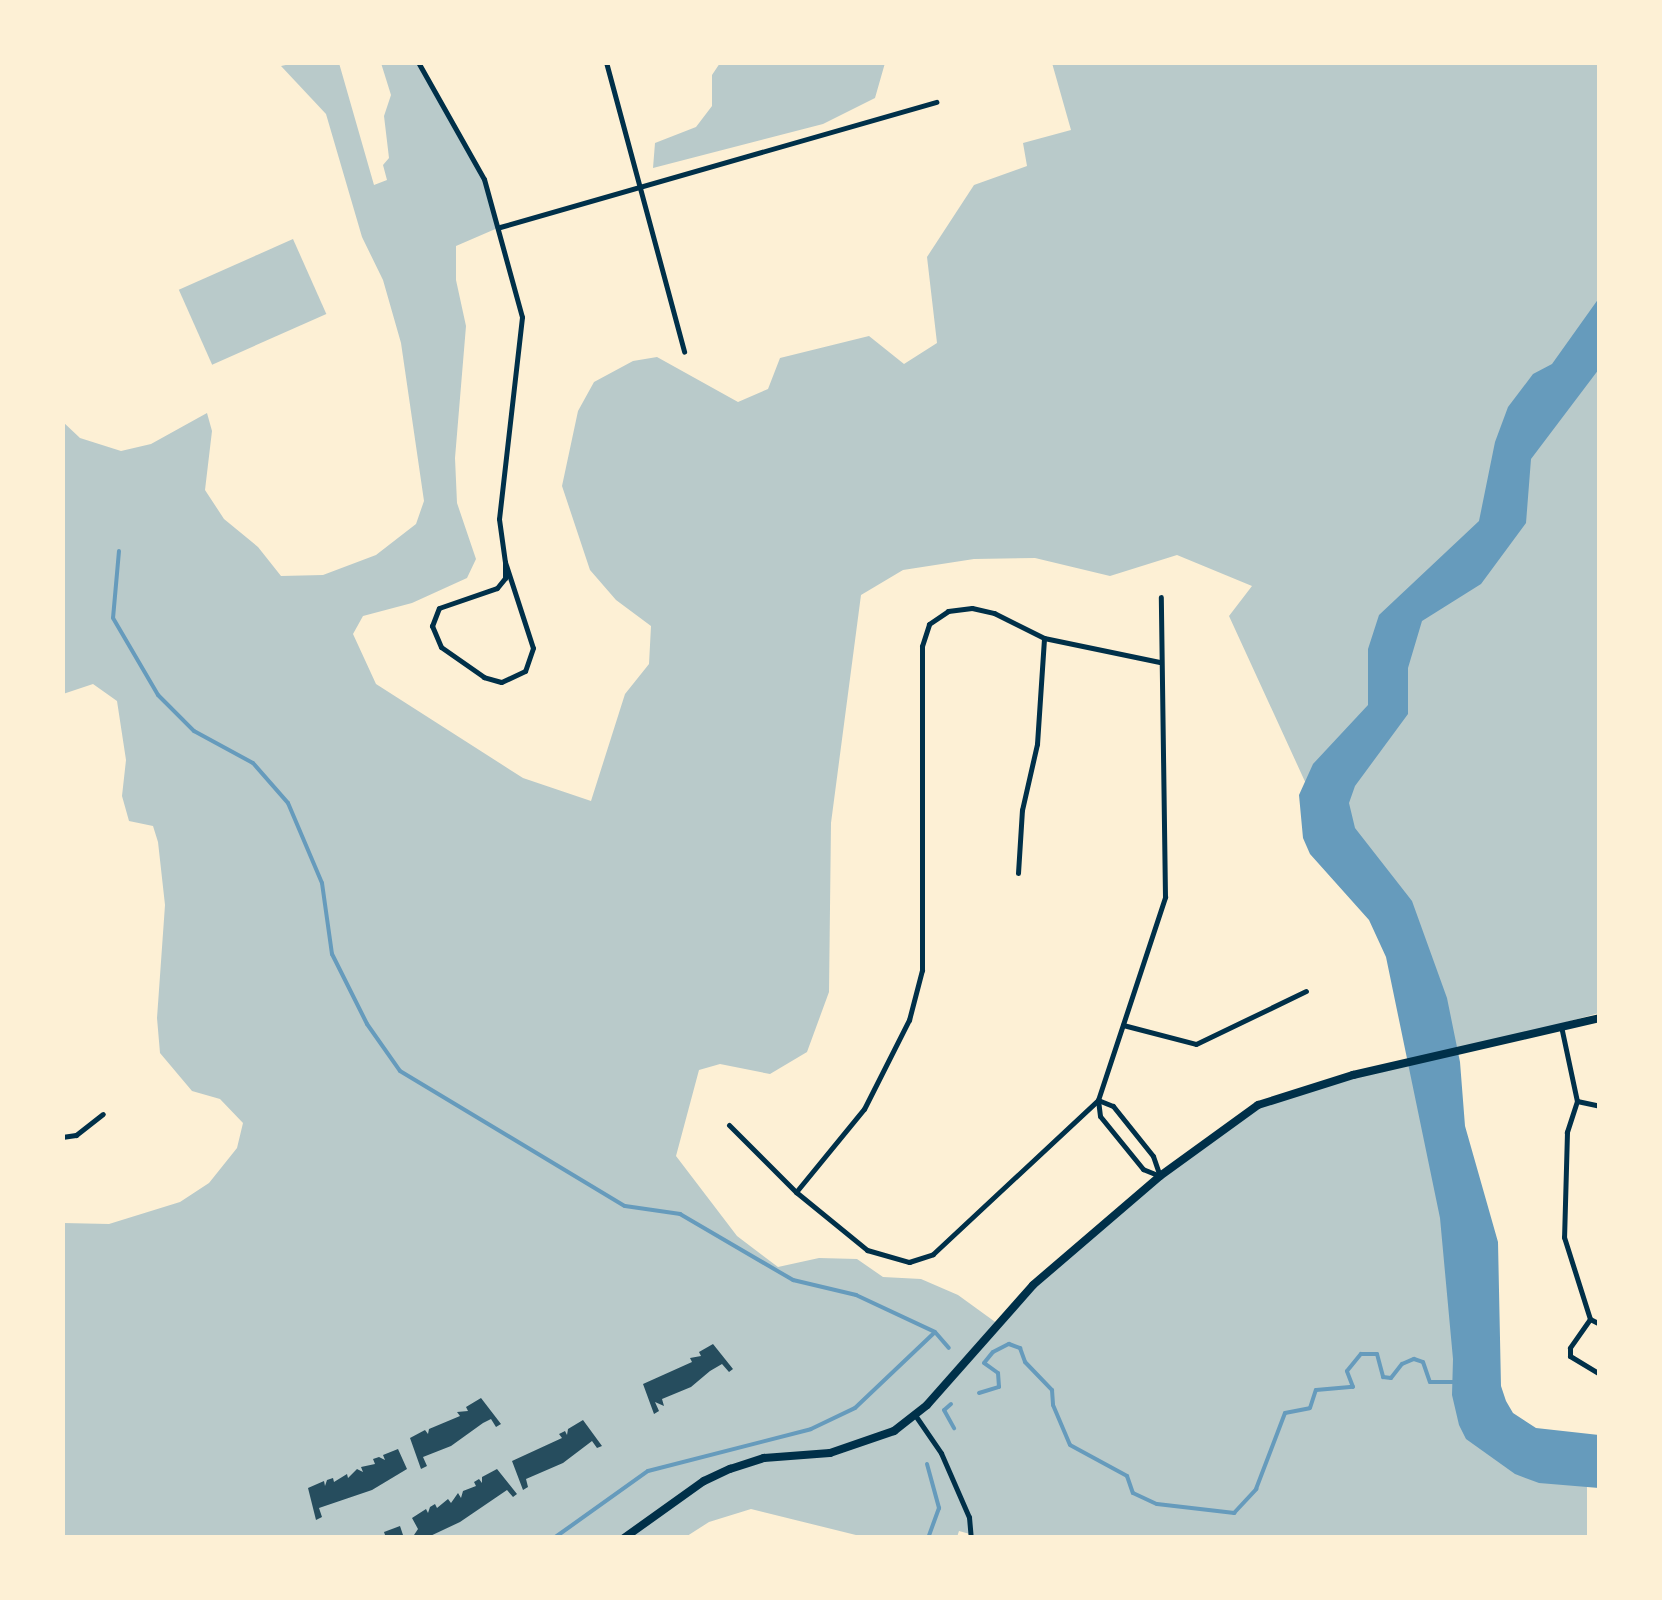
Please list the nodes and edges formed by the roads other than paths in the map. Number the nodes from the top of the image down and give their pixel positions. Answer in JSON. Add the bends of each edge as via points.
{"nodes":[{"id":1,"x":418,"y":62,"type":"edge"},
{"id":2,"x":606,"y":62,"type":"edge"},
{"id":3,"x":936,"y":102,"type":"dead end"},
{"id":4,"x":640,"y":188,"type":"junction"},
{"id":5,"x":500,"y":226,"type":"junction"},
{"id":6,"x":684,"y":352,"type":"dead end"},
{"id":7,"x":506,"y":562,"type":"junction"},
{"id":8,"x":1160,"y":597,"type":"dead end"},
{"id":9,"x":1044,"y":638,"type":"junction"},
{"id":10,"x":1160,"y":662,"type":"junction"},
{"id":11,"x":1018,"y":873,"type":"dead end"},
{"id":12,"x":1306,"y":991,"type":"dead end"},
{"id":13,"x":1600,"y":1018,"type":"edge"},
{"id":14,"x":1122,"y":1025,"type":"junction"},
{"id":15,"x":1561,"y":1026,"type":"junction"},
{"id":16,"x":1098,"y":1100,"type":"junction"},
{"id":17,"x":1577,"y":1101,"type":"junction"},
{"id":18,"x":1600,"y":1106,"type":"edge"},
{"id":19,"x":103,"y":1114,"type":"dead end"},
{"id":20,"x":729,"y":1125,"type":"dead end"},
{"id":21,"x":62,"y":1137,"type":"edge"},
{"id":22,"x":1160,"y":1176,"type":"junction"},
{"id":23,"x":796,"y":1192,"type":"junction"},
{"id":24,"x":1590,"y":1319,"type":"junction"},
{"id":25,"x":1600,"y":1324,"type":"edge"},
{"id":26,"x":1600,"y":1374,"type":"edge"},
{"id":27,"x":915,"y":1414,"type":"junction"},
{"id":28,"x":624,"y":1538,"type":"edge"},
{"id":29,"x":971,"y":1538,"type":"edge"}],
"edges":[{"from":1,"to":5,"type":"street","via":[[484,179]]},
{"from":2,"to":4,"type":"street"},
{"from":3,"to":4,"type":"street"},
{"from":4,"to":5,"type":"street"},
{"from":4,"to":6,"type":"street"},
{"from":5,"to":7,"type":"street","via":[[522,317],[499,519]]},
{"from":7,"to":7,"type":"street","via":[[497,588],[439,608],[432,626],[440,647],[502,682],[524,671],[532,648]]},
{"from":8,"to":10,"type":"street"},
{"from":9,"to":10,"type":"street"},
{"from":9,"to":11,"type":"street"},
{"from":9,"to":23,"type":"street","via":[[972,608],[948,611],[929,624],[922,646],[922,970],[904,1033],[864,1109]]},
{"from":10,"to":14,"type":"street","via":[[1165,897]]},
{"from":12,"to":14,"type":"street","via":[[1196,1044]]},
{"from":13,"to":15,"type":"main road"},
{"from":14,"to":16,"type":"street"},
{"from":15,"to":17,"type":"street"},
{"from":15,"to":22,"type":"main road","via":[[1292,1091],[1258,1105]]},
{"from":16,"to":22,"type":"street","via":[[1113,1106],[1153,1156]]},
{"from":16,"to":22,"type":"street","via":[[1100,1116],[1132,1156]]},
{"from":16,"to":23,"type":"street","via":[[933,1254],[909,1262],[867,1250]]},
{"from":17,"to":18,"type":"street"},
{"from":17,"to":24,"type":"street","via":[[1567,1132],[1564,1237]]},
{"from":19,"to":21,"type":"street","via":[[76,1135]]},
{"from":20,"to":23,"type":"street"},
{"from":22,"to":27,"type":"main road","via":[[1033,1285]]},
{"from":24,"to":25,"type":"street"},
{"from":24,"to":26,"type":"street","via":[[1570,1356]]},
{"from":27,"to":28,"type":"main road","via":[[862,1444],[730,1469]]},
{"from":27,"to":29,"type":"street","via":[[941,1453]]}]}
